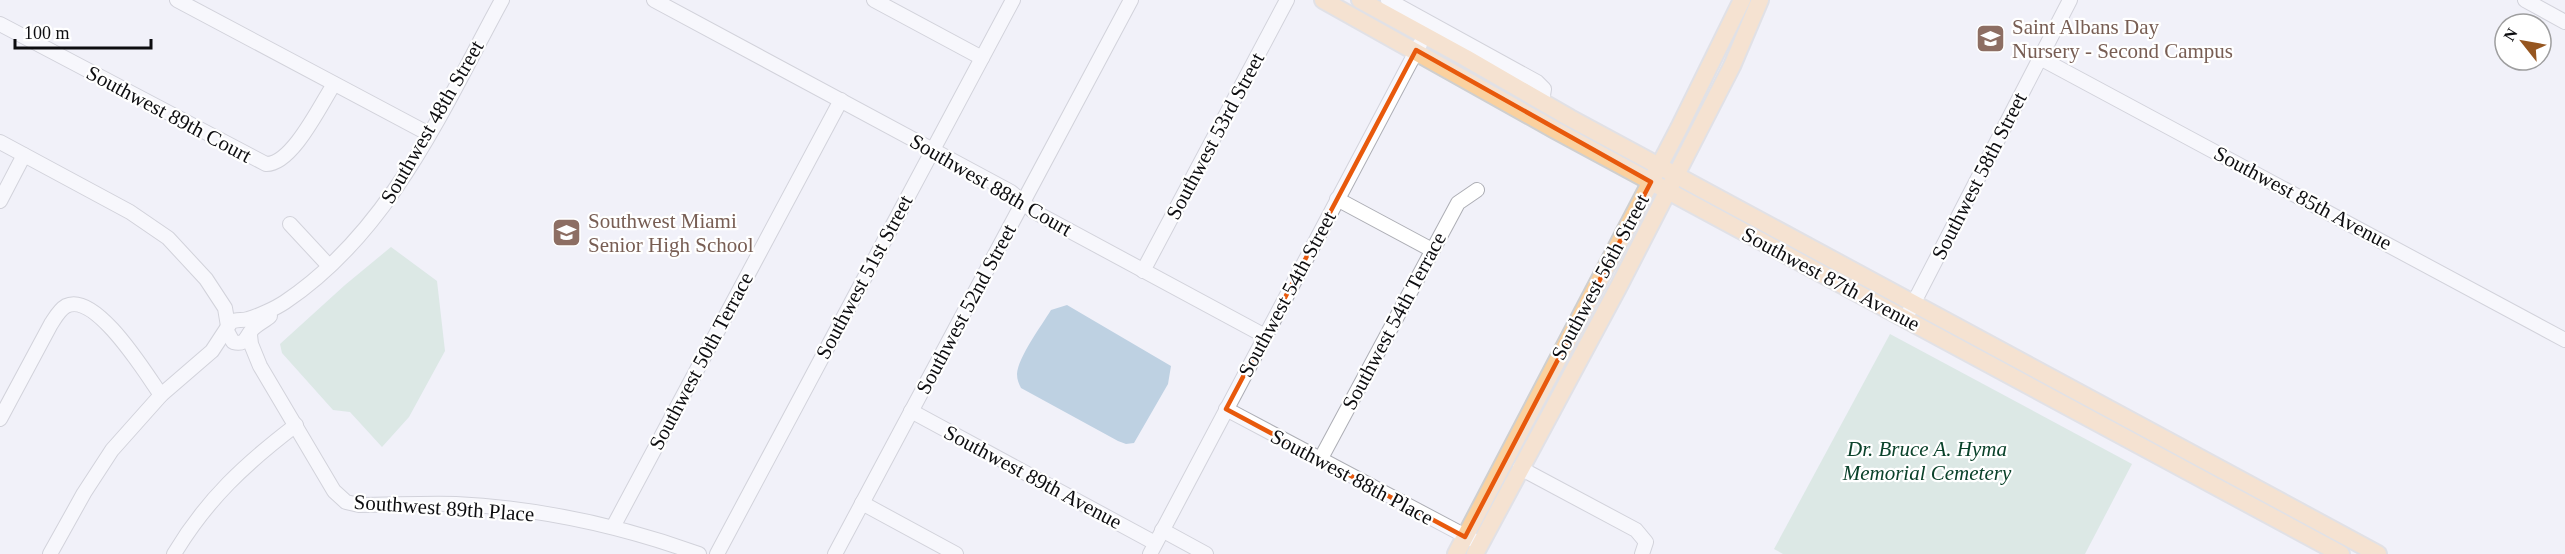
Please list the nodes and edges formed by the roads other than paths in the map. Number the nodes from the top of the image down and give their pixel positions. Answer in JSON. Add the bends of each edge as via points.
{"nodes":[{"id":1,"x":177,"y":0,"type":"edge"},
{"id":2,"x":502,"y":0,"type":"edge"},
{"id":3,"x":654,"y":0,"type":"edge"},
{"id":4,"x":874,"y":0,"type":"edge"},
{"id":5,"x":1013,"y":0,"type":"edge"},
{"id":6,"x":1131,"y":0,"type":"edge"},
{"id":7,"x":1287,"y":0,"type":"edge"},
{"id":8,"x":1323,"y":0,"type":"edge"},
{"id":9,"x":1360,"y":0,"type":"edge"},
{"id":10,"x":1388,"y":0,"type":"edge"},
{"id":11,"x":1742,"y":0,"type":"edge"},
{"id":12,"x":1760,"y":0,"type":"edge"},
{"id":13,"x":2070,"y":0,"type":"edge"},
{"id":14,"x":2525,"y":0,"type":"edge"},
{"id":15,"x":2565,"y":22,"type":"edge"},
{"id":16,"x":0,"y":24,"type":"edge"},
{"id":17,"x":1425,"y":35,"type":"junction"},
{"id":18,"x":1416,"y":50,"type":"junction"},
{"id":19,"x":982,"y":58,"type":"junction"},
{"id":20,"x":2040,"y":58,"type":"junction"},
{"id":21,"x":334,"y":84,"type":"junction"},
{"id":22,"x":841,"y":100,"type":"junction"},
{"id":23,"x":1542,"y":102,"type":"junction"},
{"id":24,"x":1516,"y":107,"type":"junction"},
{"id":25,"x":429,"y":134,"type":"junction"},
{"id":26,"x":0,"y":142,"type":"edge"},
{"id":27,"x":932,"y":150,"type":"junction"},
{"id":28,"x":24,"y":155,"type":"junction"},
{"id":29,"x":1655,"y":174,"type":"junction"},
{"id":30,"x":1672,"y":183,"type":"junction"},
{"id":31,"x":1477,"y":190,"type":"dead end"},
{"id":32,"x":1337,"y":199,"type":"junction"},
{"id":33,"x":0,"y":201,"type":"edge"},
{"id":34,"x":1023,"y":202,"type":"junction"},
{"id":35,"x":290,"y":224,"type":"dead end"},
{"id":36,"x":1432,"y":250,"type":"junction"},
{"id":37,"x":329,"y":267,"type":"junction"},
{"id":38,"x":1143,"y":271,"type":"junction"},
{"id":39,"x":1913,"y":304,"type":"junction"},
{"id":40,"x":1905,"y":319,"type":"junction"},
{"id":41,"x":239,"y":331,"type":"junction"},
{"id":42,"x":1265,"y":336,"type":"junction"},
{"id":43,"x":2565,"y":340,"type":"edge"},
{"id":44,"x":2038,"y":371,"type":"junction"},
{"id":45,"x":2030,"y":386,"type":"junction"},
{"id":46,"x":161,"y":394,"type":"junction"},
{"id":47,"x":1226,"y":409,"type":"junction"},
{"id":48,"x":911,"y":411,"type":"junction"},
{"id":49,"x":2120,"y":415,"type":"junction"},
{"id":50,"x":0,"y":419,"type":"edge"},
{"id":51,"x":296,"y":424,"type":"junction"},
{"id":52,"x":2112,"y":430,"type":"junction"},
{"id":53,"x":2158,"y":436,"type":"junction"},
{"id":54,"x":2150,"y":451,"type":"junction"},
{"id":55,"x":1320,"y":460,"type":"junction"},
{"id":56,"x":1520,"y":468,"type":"junction"},
{"id":57,"x":2234,"y":477,"type":"junction"},
{"id":58,"x":2225,"y":492,"type":"junction"},
{"id":59,"x":862,"y":503,"type":"junction"},
{"id":60,"x":613,"y":527,"type":"junction"},
{"id":61,"x":1162,"y":530,"type":"junction"},
{"id":62,"x":1474,"y":545,"type":"edge"},
{"id":63,"x":1153,"y":548,"type":"edge"},
{"id":64,"x":1644,"y":548,"type":"edge"},
{"id":65,"x":2371,"y":552,"type":"edge"},
{"id":66,"x":50,"y":554,"type":"edge"},
{"id":67,"x":175,"y":554,"type":"edge"},
{"id":68,"x":699,"y":554,"type":"edge"},
{"id":69,"x":717,"y":554,"type":"edge"},
{"id":70,"x":835,"y":554,"type":"edge"},
{"id":71,"x":956,"y":554,"type":"edge"},
{"id":72,"x":1206,"y":554,"type":"edge"},
{"id":73,"x":1456,"y":554,"type":"edge"},
{"id":74,"x":2341,"y":554,"type":"edge"}],
"edges":[{"from":1,"to":21,"type":"street"},
{"from":2,"to":25,"type":"street","name":"Southwest 48th Street"},
{"from":3,"to":22,"type":"street","name":"Southwest 88th Court"},
{"from":4,"to":19,"type":"street"},
{"from":5,"to":19,"type":"street","name":"Southwest 51st Street"},
{"from":6,"to":34,"type":"street","name":"Southwest 52nd Street"},
{"from":7,"to":38,"type":"street","name":"Southwest 53rd Street"},
{"from":8,"to":18,"type":"main road","name":"Southwest 87th Avenue"},
{"from":9,"to":17,"type":"main road","name":"Southwest 87th Avenue"},
{"from":10,"to":23,"type":"street","via":[[1538,82],[1544,88]]},
{"from":11,"to":29,"type":"main road","name":"Southwest 56th Street"},
{"from":12,"to":30,"type":"main road","name":"Southwest 56th Street","via":[[1732,66]]},
{"from":13,"to":20,"type":"street","name":"Southwest 58th Street"},
{"from":14,"to":15,"type":"street"},
{"from":16,"to":21,"type":"street","name":"Southwest 89th Court","via":[[266,164],[276,163],[296,143]]},
{"from":17,"to":18,"type":"street","name":"Southwest 54th Street"},
{"from":17,"to":23,"type":"main road","name":"Southwest 87th Avenue"},
{"from":18,"to":24,"type":"main road","name":"Southwest 87th Avenue"},
{"from":18,"to":32,"type":"street","name":"Southwest 54th Street"},
{"from":19,"to":27,"type":"street","name":"Southwest 51st Street"},
{"from":20,"to":39,"type":"street","name":"Southwest 58th Street"},
{"from":20,"to":43,"type":"street","name":"Southwest 85th Avenue"},
{"from":21,"to":25,"type":"street"},
{"from":22,"to":27,"type":"street","name":"Southwest 88th Court"},
{"from":22,"to":60,"type":"street","name":"Southwest 50th Terrace"},
{"from":23,"to":24,"type":"main road","via":[[1535,107]]},
{"from":23,"to":29,"type":"main road","name":"Southwest 87th Avenue"},
{"from":24,"to":29,"type":"main road","name":"Southwest 87th Avenue"},
{"from":25,"to":37,"type":"street","name":"Southwest 48th Street","via":[[387,202]]},
{"from":26,"to":28,"type":"street"},
{"from":27,"to":34,"type":"street","name":"Southwest 88th Court"},
{"from":27,"to":69,"type":"street","name":"Southwest 51st Street"},
{"from":28,"to":33,"type":"street"},
{"from":28,"to":41,"type":"street","via":[[162,233],[199,269]]},
{"from":29,"to":30,"type":"main road","name":"Southwest 87th Avenue"},
{"from":29,"to":62,"type":"main road","name":"Southwest 56th Street"},
{"from":30,"to":39,"type":"main road","name":"Southwest 87th Avenue"},
{"from":30,"to":40,"type":"main road","name":"Southwest 87th Avenue"},
{"from":30,"to":56,"type":"main road","name":"Southwest 56th Street"},
{"from":31,"to":36,"type":"street","name":"Southwest 54th Terrace","via":[[1458,203]]},
{"from":32,"to":36,"type":"street"},
{"from":32,"to":42,"type":"street","name":"Southwest 54th Street"},
{"from":34,"to":38,"type":"street","name":"Southwest 88th Court"},
{"from":34,"to":48,"type":"street","name":"Southwest 52nd Street"},
{"from":35,"to":37,"type":"street"},
{"from":36,"to":55,"type":"street","name":"Southwest 54th Terrace"},
{"from":37,"to":41,"type":"street","name":"Southwest 48th Street"},
{"from":38,"to":42,"type":"street","name":"Southwest 88th Court"},
{"from":39,"to":40,"type":"street","name":"Southwest 58th Street"},
{"from":39,"to":44,"type":"main road","name":"Southwest 87th Avenue"},
{"from":40,"to":45,"type":"main road","name":"Southwest 87th Avenue"},
{"from":41,"to":46,"type":"street"},
{"from":41,"to":51,"type":"street","name":"Southwest 89th Place","via":[[252,361],[260,366]]},
{"from":42,"to":47,"type":"street","name":"Southwest 54th Street"},
{"from":44,"to":45,"type":"main road"},
{"from":44,"to":49,"type":"main road","name":"Southwest 87th Avenue"},
{"from":45,"to":52,"type":"main road","name":"Southwest 87th Avenue"},
{"from":46,"to":50,"type":"street","via":[[101,318],[84,306],[71,304],[60,310],[51,324]]},
{"from":46,"to":66,"type":"street","via":[[103,463]]},
{"from":47,"to":55,"type":"street","name":"Southwest 88th Place"},
{"from":47,"to":61,"type":"street","name":"Southwest 54th Street"},
{"from":48,"to":59,"type":"street","name":"Southwest 52nd Street"},
{"from":48,"to":63,"type":"street","name":"Southwest 89th Avenue"},
{"from":49,"to":52,"type":"main road"},
{"from":49,"to":53,"type":"main road","name":"Southwest 87th Avenue"},
{"from":51,"to":60,"type":"street","name":"Southwest 89th Place","via":[[334,491],[351,505],[478,506]]},
{"from":51,"to":67,"type":"street","via":[[254,456],[224,486]]},
{"from":52,"to":54,"type":"main road","name":"Southwest 87th Avenue"},
{"from":53,"to":54,"type":"main road"},
{"from":53,"to":57,"type":"main road","name":"Southwest 87th Avenue"},
{"from":54,"to":58,"type":"main road","name":"Southwest 87th Avenue"},
{"from":55,"to":62,"type":"street","name":"Southwest 88th Place"},
{"from":56,"to":62,"type":"main road","name":"Southwest 56th Street"},
{"from":56,"to":64,"type":"street","via":[[1636,530]]},
{"from":57,"to":58,"type":"main road"},
{"from":57,"to":65,"type":"main road","name":"Southwest 87th Avenue"},
{"from":58,"to":74,"type":"main road","name":"Southwest 87th Avenue"},
{"from":59,"to":70,"type":"street","name":"Southwest 52nd Street"},
{"from":59,"to":71,"type":"street"},
{"from":60,"to":68,"type":"street","name":"Southwest 89th Place"},
{"from":61,"to":63,"type":"street","name":"Southwest 54th Street"},
{"from":61,"to":72,"type":"street"},
{"from":62,"to":73,"type":"main road","name":"Southwest 56th Street"}]}
